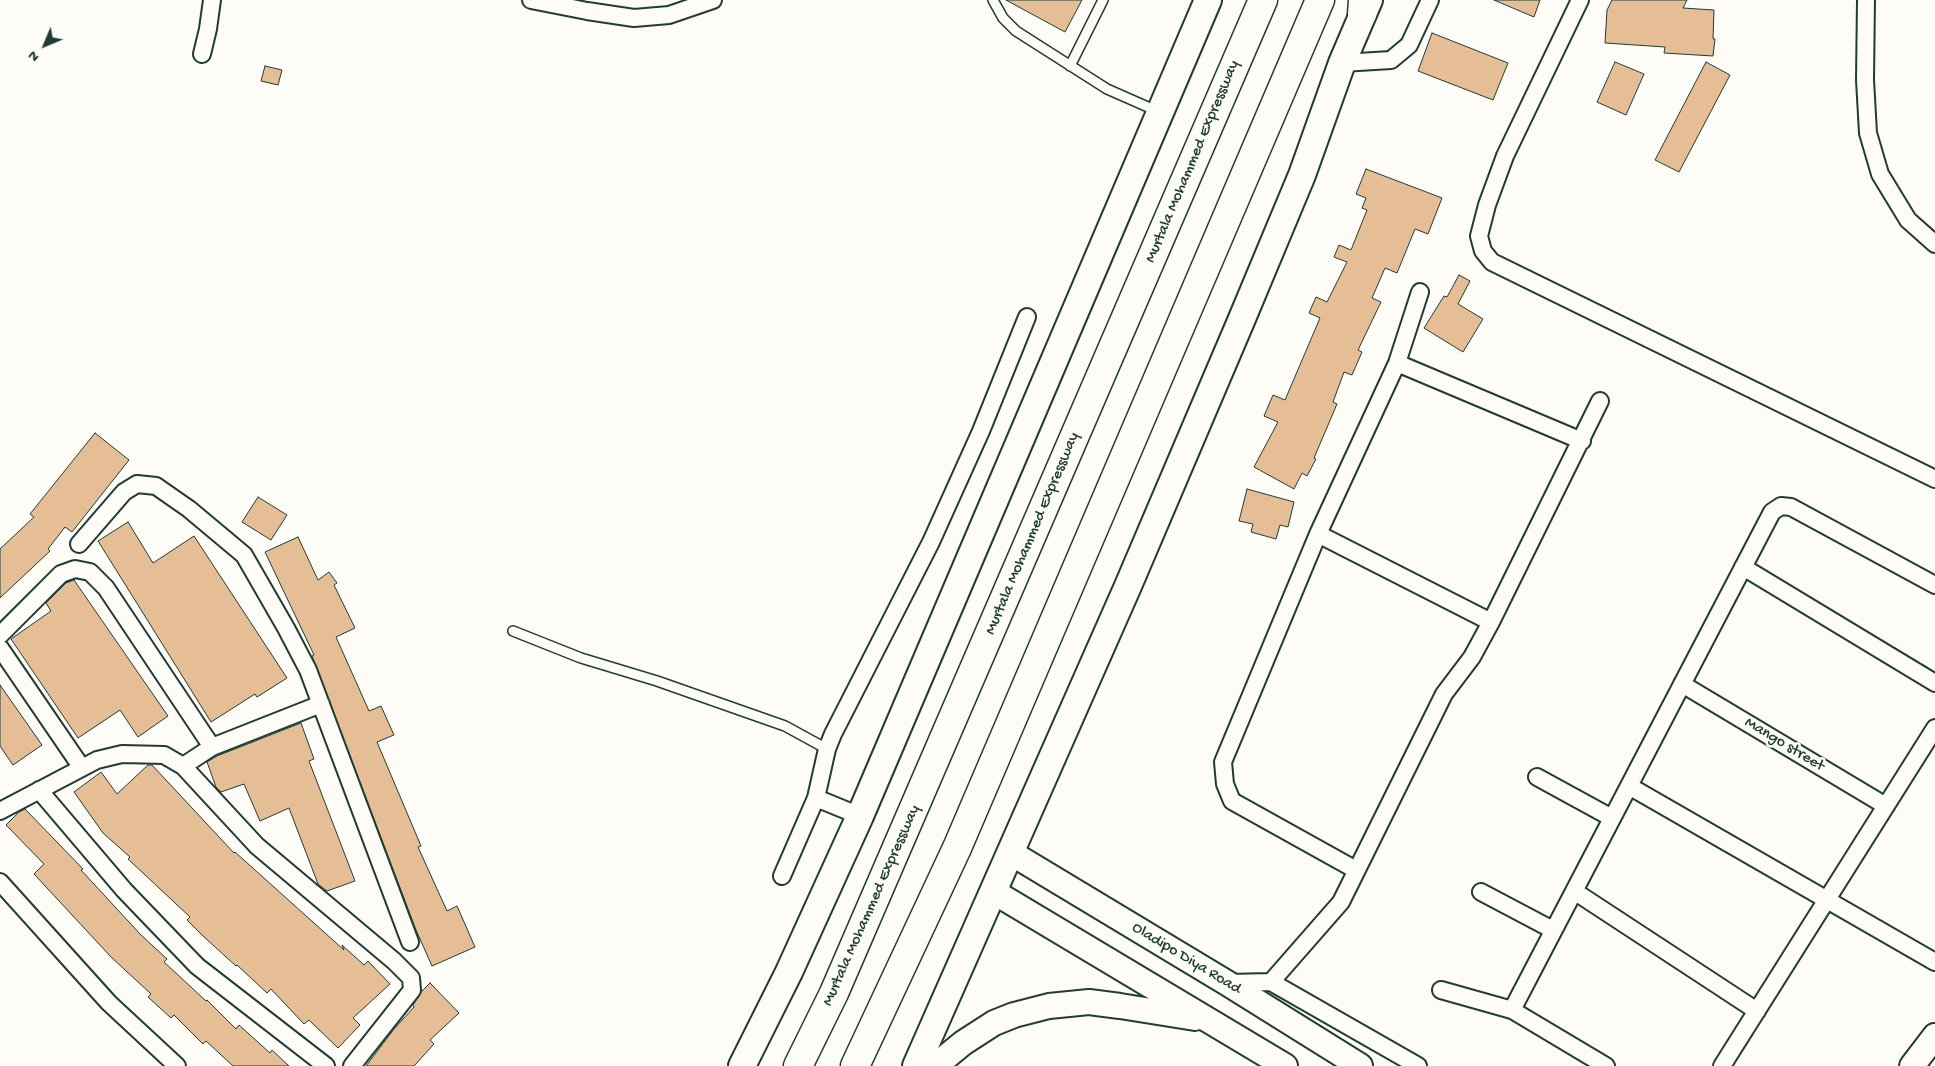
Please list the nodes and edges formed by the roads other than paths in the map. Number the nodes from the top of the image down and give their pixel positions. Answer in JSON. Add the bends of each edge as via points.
{"nodes":[{"id":1,"x":212,"y":0,"type":"edge"},
{"id":2,"x":531,"y":0,"type":"edge"},
{"id":3,"x":713,"y":0,"type":"edge"},
{"id":4,"x":993,"y":0,"type":"edge"},
{"id":5,"x":1103,"y":0,"type":"edge"},
{"id":6,"x":1208,"y":0,"type":"edge"},
{"id":7,"x":1263,"y":0,"type":"edge"},
{"id":8,"x":1320,"y":0,"type":"edge"},
{"id":9,"x":1430,"y":0,"type":"edge"},
{"id":10,"x":1580,"y":0,"type":"edge"},
{"id":11,"x":1866,"y":0,"type":"edge"},
{"id":12,"x":1365,"y":5,"type":"edge"},
{"id":13,"x":202,"y":54,"type":"dead end"},
{"id":14,"x":1342,"y":62,"type":"junction"},
{"id":15,"x":1070,"y":66,"type":"junction"},
{"id":16,"x":1161,"y":112,"type":"junction"},
{"id":17,"x":1935,"y":244,"type":"edge"},
{"id":18,"x":1420,"y":292,"type":"dead end"},
{"id":19,"x":1026,"y":317,"type":"dead end"},
{"id":20,"x":1397,"y":363,"type":"junction"},
{"id":21,"x":1600,"y":401,"type":"dead end"},
{"id":22,"x":1582,"y":441,"type":"junction"},
{"id":23,"x":1935,"y":479,"type":"edge"},
{"id":24,"x":1318,"y":534,"type":"junction"},
{"id":25,"x":79,"y":544,"type":"dead end"},
{"id":26,"x":1743,"y":567,"type":"junction"},
{"id":27,"x":1933,"y":580,"type":"edge"},
{"id":28,"x":1491,"y":622,"type":"junction"},
{"id":29,"x":514,"y":631,"type":"dead end"},
{"id":30,"x":0,"y":635,"type":"edge"},
{"id":31,"x":0,"y":648,"type":"edge"},
{"id":32,"x":1935,"y":683,"type":"edge"},
{"id":33,"x":1682,"y":684,"type":"junction"},
{"id":34,"x":321,"y":704,"type":"junction"},
{"id":35,"x":1932,"y":738,"type":"edge"},
{"id":36,"x":212,"y":748,"type":"junction"},
{"id":37,"x":827,"y":749,"type":"junction"},
{"id":38,"x":184,"y":766,"type":"junction"},
{"id":39,"x":82,"y":768,"type":"junction"},
{"id":40,"x":1537,"y":777,"type":"dead end"},
{"id":41,"x":1628,"y":786,"type":"junction"},
{"id":42,"x":39,"y":790,"type":"junction"},
{"id":43,"x":816,"y":798,"type":"junction"},
{"id":44,"x":1886,"y":806,"type":"junction"},
{"id":45,"x":0,"y":811,"type":"edge"},
{"id":46,"x":860,"y":816,"type":"junction"},
{"id":47,"x":1612,"y":818,"type":"junction"},
{"id":48,"x":1011,"y":853,"type":"junction"},
{"id":49,"x":1356,"y":870,"type":"junction"},
{"id":50,"x":782,"y":876,"type":"dead end"},
{"id":51,"x":0,"y":882,"type":"edge"},
{"id":52,"x":1574,"y":891,"type":"junction"},
{"id":53,"x":994,"y":892,"type":"junction"},
{"id":54,"x":1481,"y":892,"type":"dead end"},
{"id":55,"x":1827,"y":900,"type":"junction"},
{"id":56,"x":1553,"y":930,"type":"junction"},
{"id":57,"x":410,"y":942,"type":"dead end"},
{"id":58,"x":1935,"y":962,"type":"edge"},
{"id":59,"x":1271,"y":982,"type":"junction"},
{"id":60,"x":1227,"y":983,"type":"junction"},
{"id":61,"x":1441,"y":990,"type":"dead end"},
{"id":62,"x":1512,"y":1010,"type":"junction"},
{"id":63,"x":1757,"y":1011,"type":"junction"},
{"id":64,"x":1208,"y":1020,"type":"junction"},
{"id":65,"x":1935,"y":1036,"type":"edge"},
{"id":66,"x":177,"y":1066,"type":"edge"},
{"id":67,"x":326,"y":1066,"type":"edge"},
{"id":68,"x":352,"y":1066,"type":"edge"},
{"id":69,"x":742,"y":1066,"type":"edge"},
{"id":70,"x":798,"y":1066,"type":"edge"},
{"id":71,"x":855,"y":1066,"type":"edge"},
{"id":72,"x":916,"y":1066,"type":"edge"},
{"id":73,"x":935,"y":1066,"type":"edge"},
{"id":74,"x":1285,"y":1066,"type":"edge"},
{"id":75,"x":1360,"y":1066,"type":"edge"},
{"id":76,"x":1418,"y":1066,"type":"edge"},
{"id":77,"x":1606,"y":1066,"type":"edge"},
{"id":78,"x":1722,"y":1066,"type":"edge"},
{"id":79,"x":1912,"y":1066,"type":"edge"}],
"edges":[{"from":1,"to":13,"type":"street"},
{"from":2,"to":3,"type":"street","via":[[634,18],[668,15]]},
{"from":4,"to":15,"type":"lane","via":[[1016,32]]},
{"from":5,"to":15,"type":"lane"},
{"from":6,"to":16,"type":"main road"},
{"from":7,"to":70,"type":"highway","name":"Murtala Mohammed Expressway","via":[[834,993]]},
{"from":8,"to":71,"type":"highway","via":[[957,848]]},
{"from":9,"to":14,"type":"street","via":[[1408,45],[1391,60]]},
{"from":10,"to":23,"type":"street","via":[[1505,156],[1479,236],[1483,252],[1492,262]]},
{"from":11,"to":17,"type":"street","via":[[1864,80],[1868,132],[1880,174],[1908,220]]},
{"from":12,"to":14,"type":"main road"},
{"from":14,"to":48,"type":"main road","via":[[1298,184]]},
{"from":15,"to":16,"type":"lane","via":[[1107,89]]},
{"from":16,"to":46,"type":"main road"},
{"from":18,"to":20,"type":"street"},
{"from":19,"to":37,"type":"street","via":[[981,431],[931,542]]},
{"from":20,"to":22,"type":"street"},
{"from":20,"to":24,"type":"street"},
{"from":21,"to":22,"type":"street"},
{"from":22,"to":28,"type":"street"},
{"from":24,"to":28,"type":"street"},
{"from":24,"to":49,"type":"street","via":[[1223,762],[1225,784],[1232,801]]},
{"from":25,"to":34,"type":"street","via":[[124,492],[137,484],[156,486],[244,555],[308,670]]},
{"from":26,"to":27,"type":"street","via":[[1772,512],[1781,506],[1791,507]]},
{"from":26,"to":32,"type":"street"},
{"from":26,"to":33,"type":"street"},
{"from":28,"to":49,"type":"street","via":[[1472,657],[1444,694]]},
{"from":29,"to":37,"type":"lane","via":[[581,658],[785,726]]},
{"from":30,"to":36,"type":"street","via":[[61,574],[74,569],[90,572],[106,588]]},
{"from":31,"to":39,"type":"street"},
{"from":33,"to":41,"type":"street"},
{"from":33,"to":44,"type":"street","name":"Mango street"},
{"from":34,"to":36,"type":"street"},
{"from":34,"to":57,"type":"street"},
{"from":35,"to":44,"type":"street"},
{"from":36,"to":38,"type":"street"},
{"from":37,"to":43,"type":"street"},
{"from":38,"to":39,"type":"street","via":[[164,755],[122,754],[97,760]]},
{"from":38,"to":68,"type":"street","via":[[257,846],[411,978],[412,990]]},
{"from":39,"to":42,"type":"street"},
{"from":40,"to":47,"type":"street"},
{"from":41,"to":47,"type":"street"},
{"from":41,"to":55,"type":"street"},
{"from":42,"to":45,"type":"street"},
{"from":42,"to":67,"type":"street","via":[[124,890],[197,966]]},
{"from":43,"to":46,"type":"street"},
{"from":43,"to":50,"type":"street"},
{"from":44,"to":55,"type":"street"},
{"from":46,"to":69,"type":"main road"},
{"from":47,"to":52,"type":"street"},
{"from":48,"to":53,"type":"main road"},
{"from":48,"to":60,"type":"main road","name":"Oladipo Diya Road"},
{"from":49,"to":59,"type":"street","via":[[1341,902]]},
{"from":51,"to":66,"type":"street","via":[[109,1003]]},
{"from":52,"to":56,"type":"street"},
{"from":52,"to":63,"type":"street"},
{"from":53,"to":64,"type":"main road"},
{"from":53,"to":72,"type":"main road"},
{"from":54,"to":56,"type":"street"},
{"from":55,"to":58,"type":"street"},
{"from":55,"to":63,"type":"street"},
{"from":56,"to":62,"type":"street"},
{"from":59,"to":60,"type":"street"},
{"from":59,"to":76,"type":"street"},
{"from":60,"to":75,"type":"main road","name":"Oladipo Diya Road"},
{"from":61,"to":62,"type":"street"},
{"from":62,"to":77,"type":"street"},
{"from":63,"to":78,"type":"street"},
{"from":64,"to":73,"type":"main road","via":[[1089,1002],[1049,1006],[994,1023]]},
{"from":64,"to":74,"type":"main road"},
{"from":65,"to":79,"type":"main road"}]}
